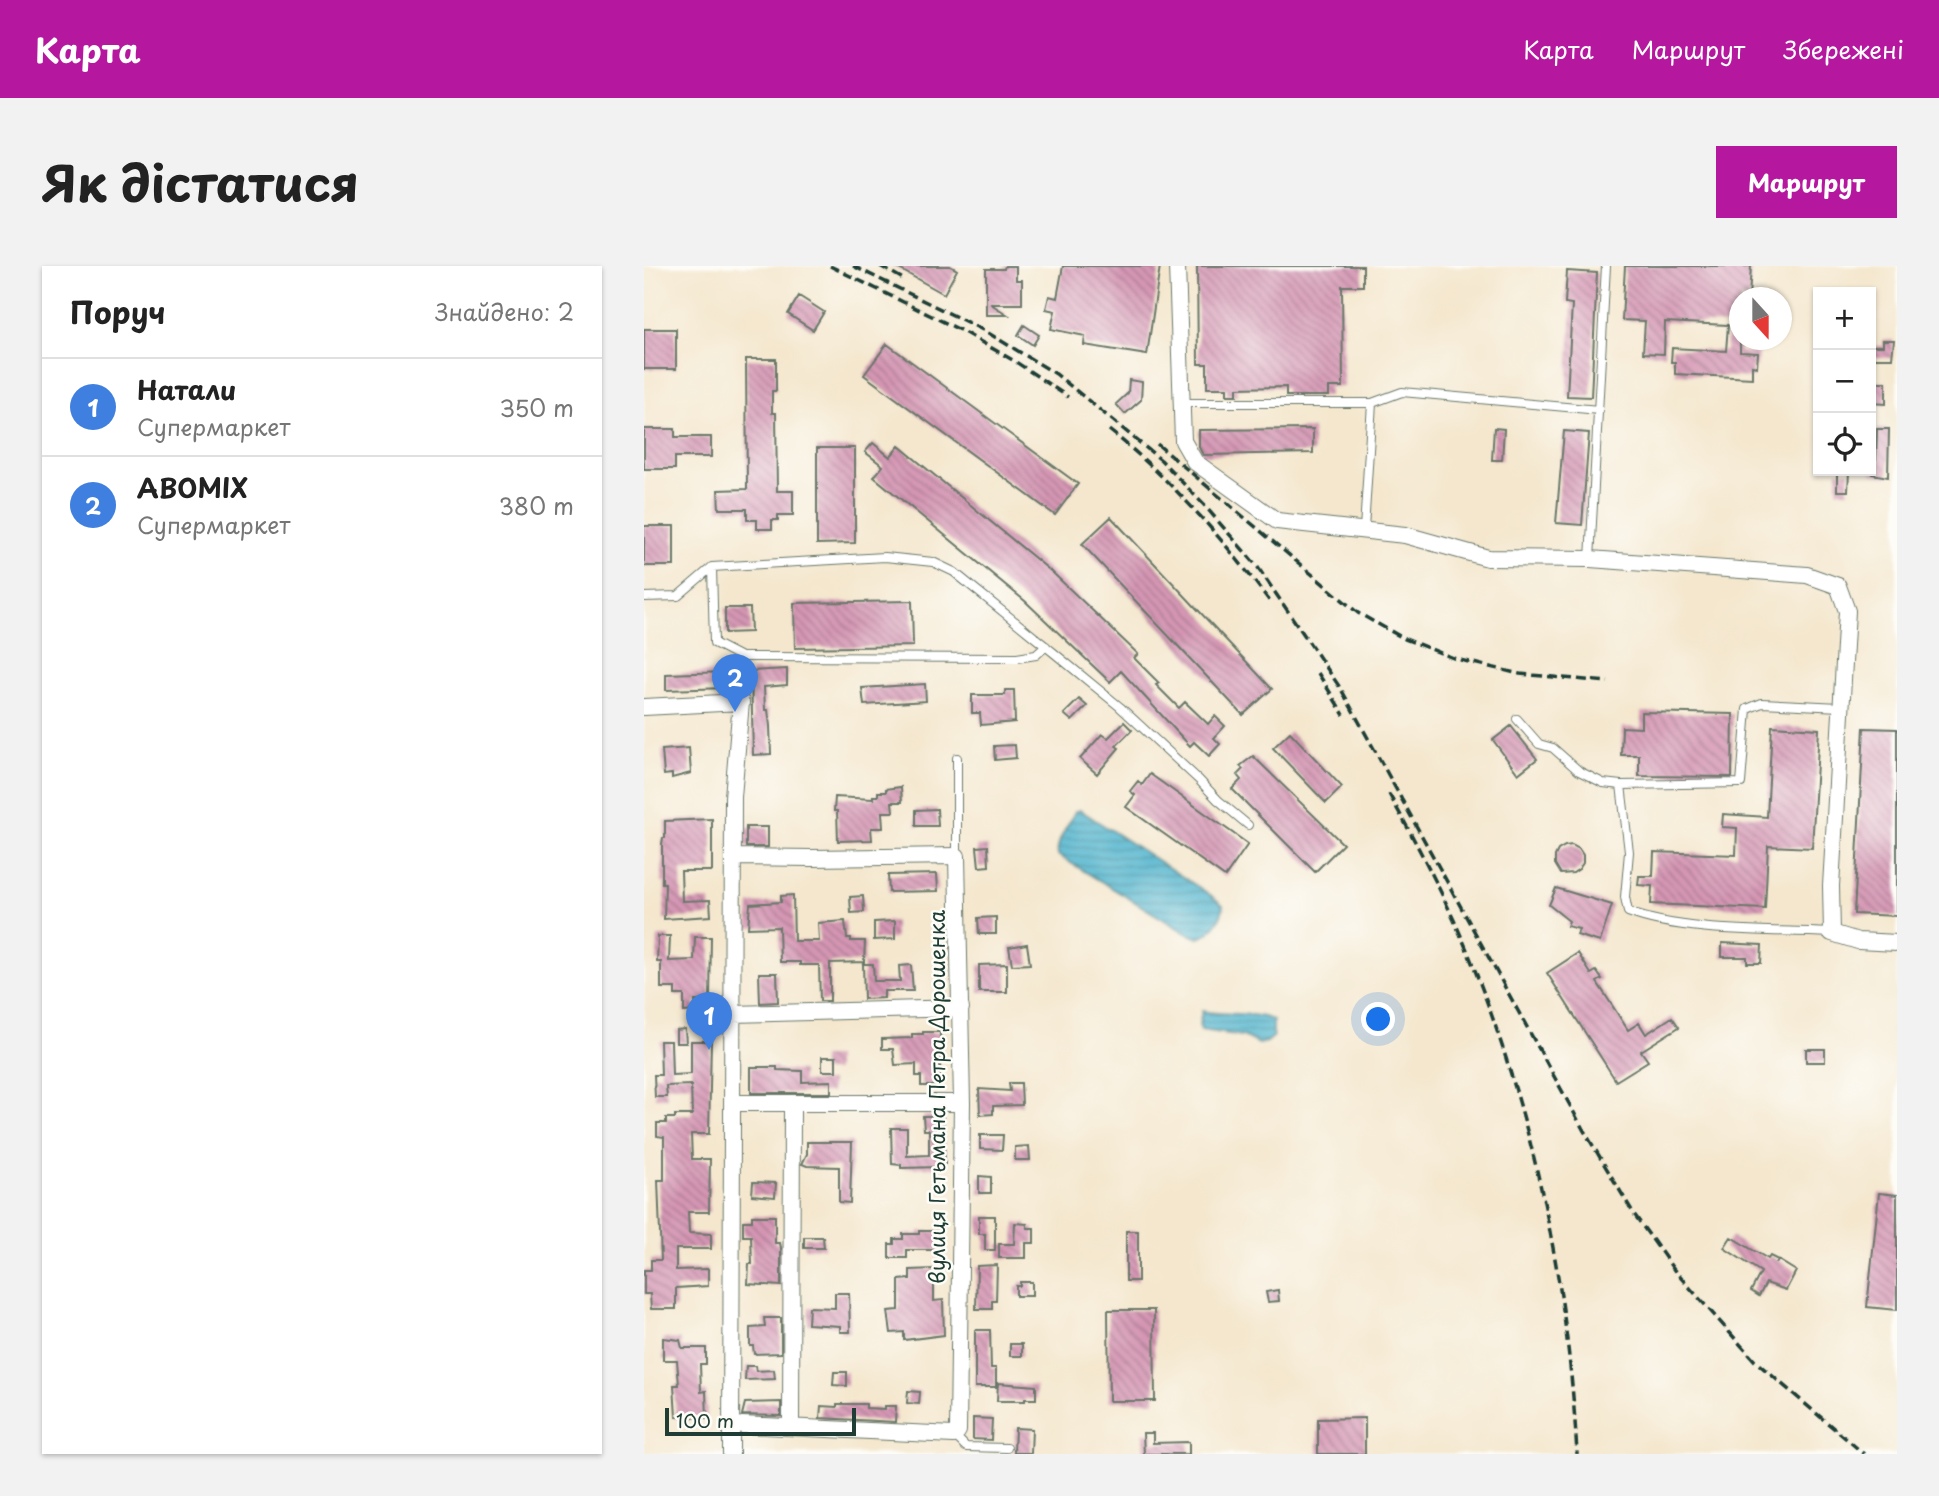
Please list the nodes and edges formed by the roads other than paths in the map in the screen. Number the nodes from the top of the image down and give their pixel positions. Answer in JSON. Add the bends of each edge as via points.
{"nodes":[{"id":1,"x":1177,"y":266,"type":"edge"},
{"id":2,"x":1606,"y":266,"type":"edge"},
{"id":3,"x":1182,"y":403,"type":"junction"},
{"id":4,"x":1372,"y":403,"type":"junction"},
{"id":5,"x":1599,"y":410,"type":"junction"},
{"id":6,"x":1364,"y":529,"type":"junction"},
{"id":7,"x":1590,"y":559,"type":"junction"},
{"id":8,"x":712,"y":566,"type":"junction"},
{"id":9,"x":644,"y":597,"type":"edge"},
{"id":10,"x":1046,"y":646,"type":"junction"},
{"id":11,"x":741,"y":657,"type":"junction"},
{"id":12,"x":741,"y":702,"type":"junction"},
{"id":13,"x":644,"y":707,"type":"edge"},
{"id":14,"x":1840,"y":707,"type":"junction"},
{"id":15,"x":1517,"y":719,"type":"dead end"},
{"id":16,"x":957,"y":758,"type":"dead end"},
{"id":17,"x":1621,"y":785,"type":"junction"},
{"id":18,"x":1248,"y":825,"type":"dead end"},
{"id":19,"x":733,"y":856,"type":"junction"},
{"id":20,"x":957,"y":856,"type":"junction"},
{"id":21,"x":1832,"y":933,"type":"junction"},
{"id":22,"x":1897,"y":943,"type":"edge"},
{"id":23,"x":961,"y":1008,"type":"junction"},
{"id":24,"x":732,"y":1014,"type":"junction"},
{"id":25,"x":732,"y":1103,"type":"junction"},
{"id":26,"x":961,"y":1103,"type":"junction"},
{"id":27,"x":792,"y":1104,"type":"junction"},
{"id":28,"x":742,"y":1425,"type":"dead end"},
{"id":29,"x":791,"y":1427,"type":"junction"},
{"id":30,"x":954,"y":1435,"type":"junction"},
{"id":31,"x":1007,"y":1448,"type":"dead end"},
{"id":32,"x":731,"y":1454,"type":"edge"}],
"edges":[{"from":1,"to":3,"type":"street"},
{"from":2,"to":5,"type":"lane"},
{"from":3,"to":4,"type":"lane"},
{"from":3,"to":6,"type":"street","via":[[1183,442],[1195,462],[1277,521]]},
{"from":4,"to":5,"type":"lane","via":[[1402,392]]},
{"from":4,"to":6,"type":"lane"},
{"from":5,"to":7,"type":"lane"},
{"from":6,"to":7,"type":"street","via":[[1489,558]]},
{"from":7,"to":14,"type":"street","via":[[1807,575],[1839,586],[1847,611]]},
{"from":8,"to":9,"type":"lane","via":[[678,596]]},
{"from":8,"to":10,"type":"lane","via":[[885,557],[933,562],[954,572]]},
{"from":8,"to":11,"type":"lane","via":[[714,643]]},
{"from":10,"to":11,"type":"lane","via":[[1036,655],[1017,658]]},
{"from":10,"to":18,"type":"lane"},
{"from":11,"to":12,"type":"lane"},
{"from":12,"to":13,"type":"street"},
{"from":12,"to":19,"type":"street"},
{"from":14,"to":17,"type":"lane","via":[[1762,703],[1747,709],[1741,783]]},
{"from":14,"to":21,"type":"street"},
{"from":15,"to":17,"type":"lane","via":[[1539,744],[1553,748],[1579,771],[1603,783]]},
{"from":16,"to":20,"type":"lane","name":"вулиця Гетьмана Петра Дорошенка"},
{"from":17,"to":21,"type":"lane","via":[[1629,852],[1628,912],[1645,919],[1710,927]]},
{"from":19,"to":20,"type":"street"},
{"from":19,"to":24,"type":"street"},
{"from":20,"to":23,"type":"street","name":"вулиця Гетьмана Петра Дорошенка"},
{"from":21,"to":22,"type":"street","via":[[1858,941]]},
{"from":23,"to":24,"type":"street"},
{"from":23,"to":26,"type":"street","name":"вулиця Гетьмана Петра Дорошенка"},
{"from":24,"to":25,"type":"street"},
{"from":25,"to":27,"type":"street"},
{"from":25,"to":32,"type":"street"},
{"from":26,"to":27,"type":"street"},
{"from":26,"to":30,"type":"street","name":"вулиця Гетьмана Петра Дорошенка","via":[[959,1420]]},
{"from":27,"to":29,"type":"street"},
{"from":28,"to":29,"type":"street"},
{"from":29,"to":30,"type":"street"},
{"from":30,"to":31,"type":"lane","via":[[966,1447]]}]}
